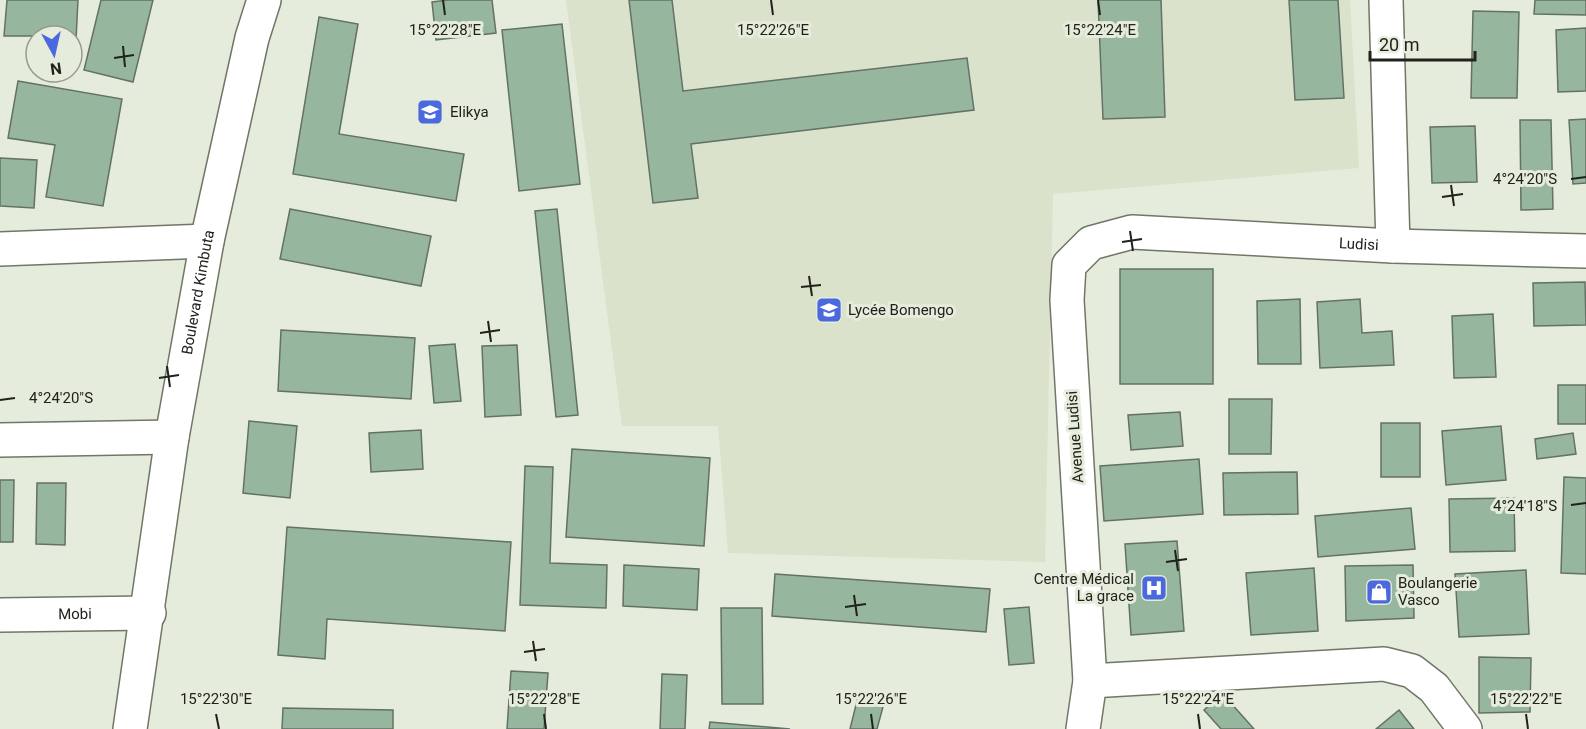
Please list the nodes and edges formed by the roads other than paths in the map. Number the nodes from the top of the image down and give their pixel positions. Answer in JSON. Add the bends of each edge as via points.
{"nodes":[{"id":1,"x":264,"y":0,"type":"edge"},
{"id":2,"x":1386,"y":0,"type":"edge"},
{"id":3,"x":1131,"y":232,"type":"joint"},
{"id":4,"x":207,"y":241,"type":"junction"},
{"id":5,"x":1393,"y":246,"type":"junction"},
{"id":6,"x":0,"y":249,"type":"edge"},
{"id":7,"x":1586,"y":251,"type":"edge"},
{"id":8,"x":172,"y":437,"type":"junction"},
{"id":9,"x":0,"y":440,"type":"edge"},
{"id":10,"x":149,"y":613,"type":"junction"},
{"id":11,"x":0,"y":615,"type":"edge"},
{"id":12,"x":1090,"y":681,"type":"junction"},
{"id":13,"x":130,"y":729,"type":"edge"},
{"id":14,"x":1083,"y":729,"type":"edge"},
{"id":15,"x":1465,"y":729,"type":"edge"}],
"edges":[{"from":1,"to":4,"type":"street","name":"Boulevard Kimbuta"},
{"from":2,"to":5,"type":"street"},
{"from":3,"to":5,"type":"street","name":"Ludisi"},
{"from":3,"to":12,"type":"street","name":"Avenue Ludisi","via":[[1091,243],[1069,265],[1067,300]]},
{"from":4,"to":6,"type":"street"},
{"from":4,"to":8,"type":"street","name":"Boulevard Kimbuta"},
{"from":5,"to":7,"type":"street","name":"Ludisi"},
{"from":8,"to":9,"type":"street"},
{"from":8,"to":10,"type":"street","name":"Boulevard Kimbuta"},
{"from":10,"to":11,"type":"street","name":"Mobi"},
{"from":10,"to":13,"type":"street","name":"Boulevard Kimbuta"},
{"from":12,"to":14,"type":"street","name":"Avenue Ludisi"},
{"from":12,"to":15,"type":"street","via":[[1384,664],[1412,671],[1434,688]]}]}
